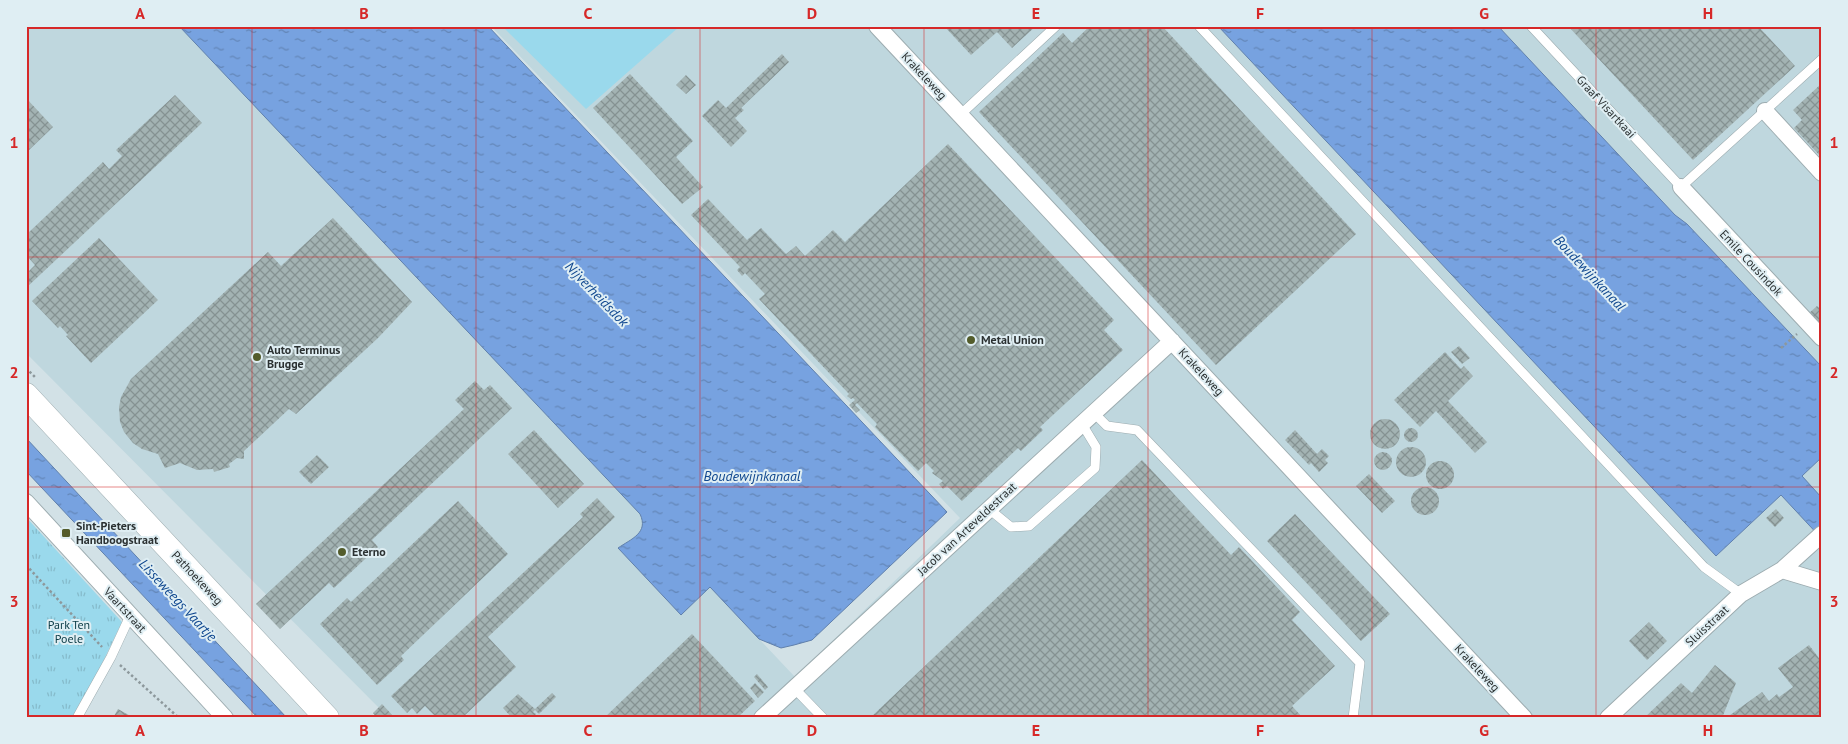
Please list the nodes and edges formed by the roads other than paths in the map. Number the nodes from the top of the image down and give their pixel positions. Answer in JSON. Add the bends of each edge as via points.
{"nodes":[{"id":1,"x":1056,"y":26,"type":"edge"},
{"id":2,"x":1199,"y":26,"type":"edge"},
{"id":3,"x":1530,"y":26,"type":"edge"},
{"id":4,"x":886,"y":29,"type":"edge"},
{"id":5,"x":1822,"y":59,"type":"edge"},
{"id":6,"x":1765,"y":111,"type":"junction"},
{"id":7,"x":960,"y":115,"type":"junction"},
{"id":8,"x":1822,"y":173,"type":"edge"},
{"id":9,"x":1681,"y":187,"type":"junction"},
{"id":10,"x":1822,"y":338,"type":"edge"},
{"id":11,"x":1172,"y":341,"type":"junction"},
{"id":12,"x":26,"y":395,"type":"edge"},
{"id":13,"x":1094,"y":412,"type":"junction"},
{"id":14,"x":1082,"y":424,"type":"junction"},
{"id":15,"x":26,"y":502,"type":"edge"},
{"id":16,"x":989,"y":509,"type":"junction"},
{"id":17,"x":1817,"y":539,"type":"edge"},
{"id":18,"x":1782,"y":570,"type":"junction"},
{"id":19,"x":1822,"y":582,"type":"edge"},
{"id":20,"x":1741,"y":594,"type":"junction"},
{"id":21,"x":130,"y":616,"type":"junction"},
{"id":22,"x":794,"y":688,"type":"junction"},
{"id":23,"x":77,"y":718,"type":"edge"},
{"id":24,"x":225,"y":718,"type":"edge"},
{"id":25,"x":327,"y":718,"type":"edge"},
{"id":26,"x":762,"y":718,"type":"edge"},
{"id":27,"x":823,"y":718,"type":"edge"},
{"id":28,"x":1353,"y":718,"type":"edge"},
{"id":29,"x":1524,"y":718,"type":"edge"},
{"id":30,"x":1608,"y":718,"type":"edge"}],
"edges":[{"from":1,"to":7,"type":"lane"},
{"from":2,"to":20,"type":"lane","via":[[1704,567]]},
{"from":3,"to":9,"type":"lane","name":"Graaf Visartkaai"},
{"from":4,"to":7,"type":"street","name":"Krakeleweg"},
{"from":5,"to":6,"type":"lane"},
{"from":6,"to":8,"type":"street"},
{"from":6,"to":9,"type":"lane"},
{"from":7,"to":11,"type":"street","name":"Krakeleweg"},
{"from":9,"to":10,"type":"street","name":"Emile Cousindok"},
{"from":11,"to":13,"type":"street","name":"Jacob van Arteveldestraat"},
{"from":11,"to":29,"type":"street","name":"Krakeleweg"},
{"from":12,"to":25,"type":"main road","name":"Pathoekeweg"},
{"from":13,"to":14,"type":"street","name":"Jacob van Arteveldestraat"},
{"from":13,"to":28,"type":"lane","via":[[1107,426],[1137,430],[1360,663]]},
{"from":14,"to":16,"type":"street","name":"Jacob van Arteveldestraat"},
{"from":14,"to":16,"type":"lane","via":[[1096,447],[1095,468],[1029,526],[1011,527]]},
{"from":15,"to":21,"type":"street","name":"Vaartstraat"},
{"from":16,"to":22,"type":"street","name":"Jacob van Arteveldestraat"},
{"from":17,"to":18,"type":"street","name":"Sluisstraat"},
{"from":18,"to":19,"type":"street"},
{"from":18,"to":20,"type":"street","name":"Sluisstraat"},
{"from":20,"to":30,"type":"street","name":"Sluisstraat"},
{"from":21,"to":23,"type":"lane"},
{"from":21,"to":24,"type":"street","name":"Vaartstraat"},
{"from":22,"to":26,"type":"street","name":"Jacob van Arteveldestraat"},
{"from":22,"to":27,"type":"lane"}]}
